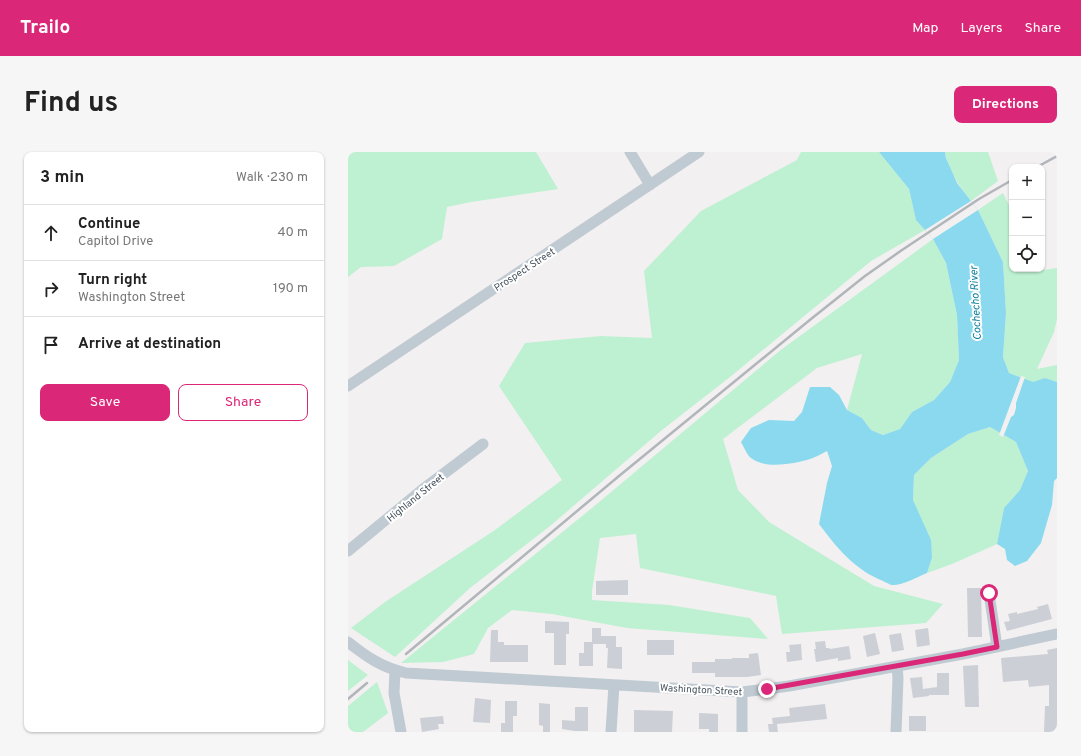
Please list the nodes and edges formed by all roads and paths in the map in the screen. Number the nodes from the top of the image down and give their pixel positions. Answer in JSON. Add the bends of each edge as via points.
{"nodes":[{"id":1,"x":630,"y":152,"type":"edge"},
{"id":2,"x":699,"y":152,"type":"edge"},
{"id":3,"x":650,"y":185,"type":"junction"},
{"id":4,"x":348,"y":386,"type":"edge"},
{"id":5,"x":483,"y":444,"type":"dead end"},
{"id":6,"x":348,"y":551,"type":"edge"},
{"id":7,"x":989,"y":593,"type":"dead end"},
{"id":8,"x":1057,"y":634,"type":"edge"},
{"id":9,"x":348,"y":642,"type":"edge"},
{"id":10,"x":997,"y":647,"type":"junction"},
{"id":11,"x":897,"y":666,"type":"junction"},
{"id":12,"x":395,"y":671,"type":"junction"},
{"id":13,"x":614,"y":685,"type":"junction"},
{"id":14,"x":742,"y":692,"type":"junction"},
{"id":15,"x":401,"y":732,"type":"edge"},
{"id":16,"x":611,"y":732,"type":"edge"},
{"id":17,"x":742,"y":732,"type":"edge"},
{"id":18,"x":896,"y":732,"type":"edge"}],
"edges":[{"from":1,"to":3,"type":"street"},
{"from":2,"to":3,"type":"street","name":"Prospect Street"},
{"from":3,"to":4,"type":"street","name":"Prospect Street"},
{"from":5,"to":6,"type":"street","name":"Highland Street"},
{"from":7,"to":10,"type":"street"},
{"from":8,"to":10,"type":"street","name":"Washington Street"},
{"from":9,"to":12,"type":"street","name":"Washington Street","via":[[384,667]]},
{"from":10,"to":11,"type":"street","name":"Washington Street"},
{"from":11,"to":14,"type":"street","name":"Washington Street"},
{"from":11,"to":18,"type":"street"},
{"from":12,"to":13,"type":"street","name":"Washington Street"},
{"from":12,"to":15,"type":"street","via":[[394,693]]},
{"from":13,"to":14,"type":"street","name":"Washington Street"},
{"from":13,"to":16,"type":"street"},
{"from":14,"to":17,"type":"street"}]}
